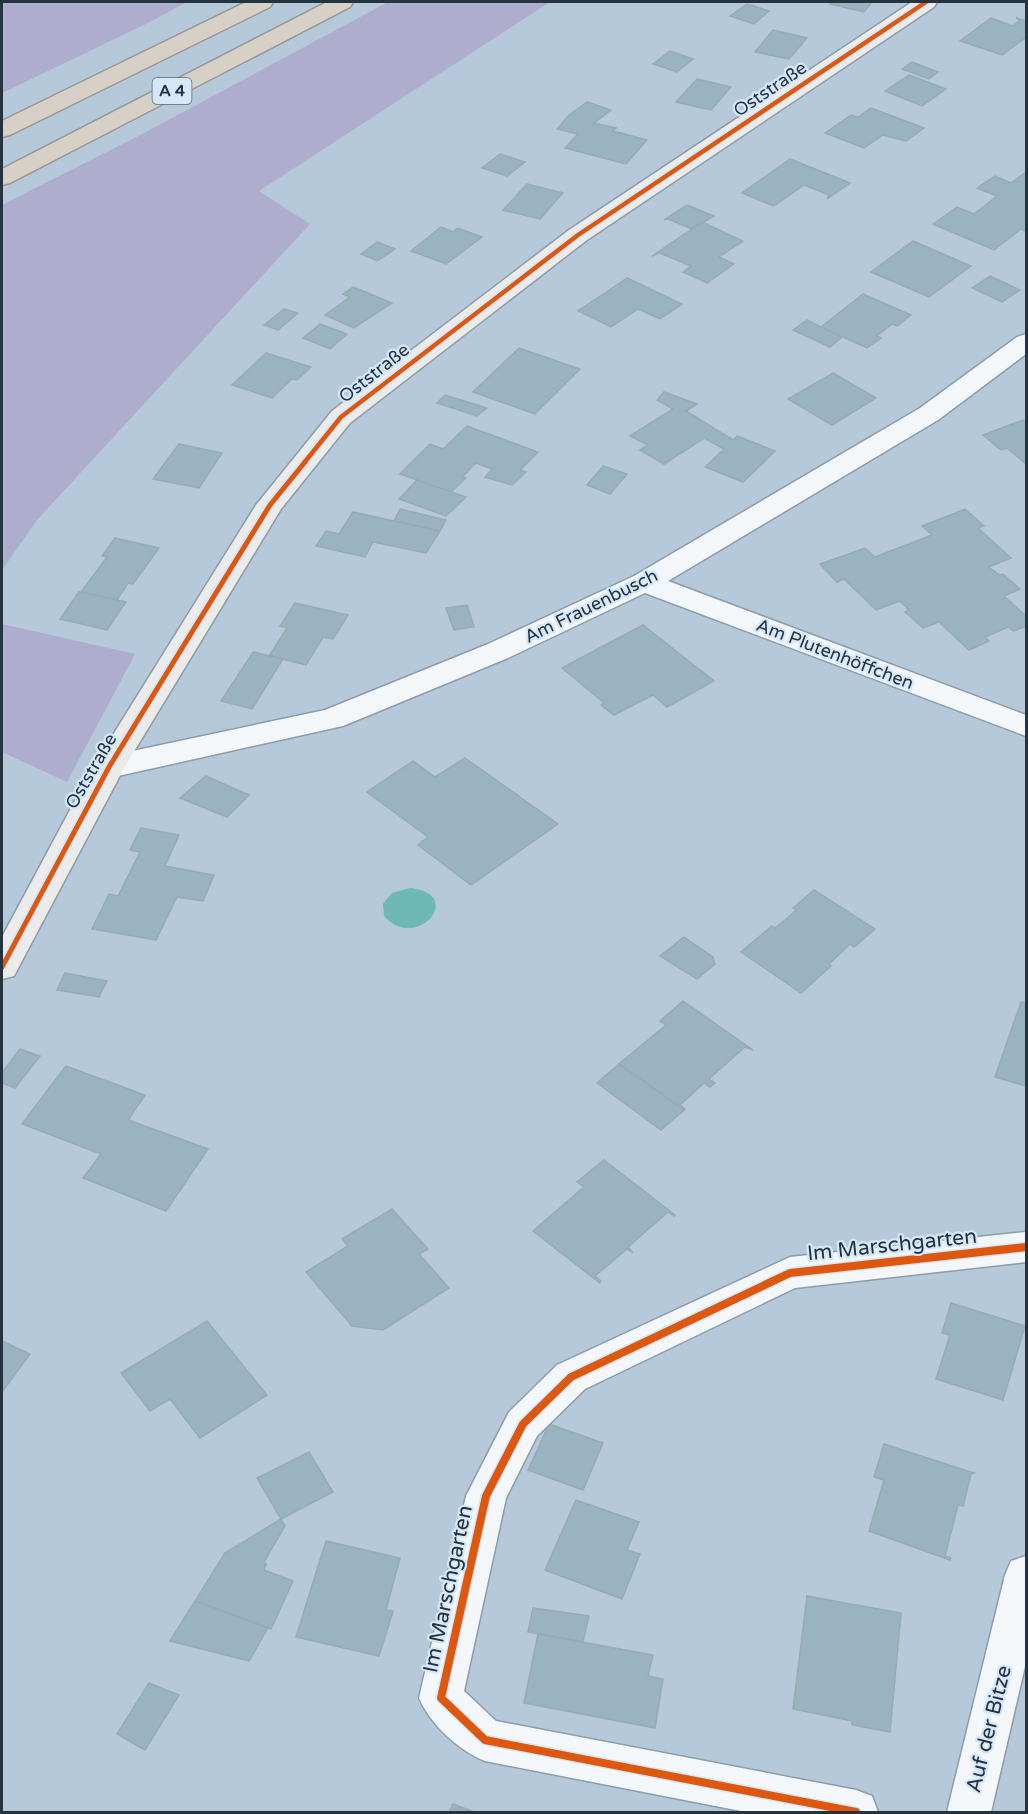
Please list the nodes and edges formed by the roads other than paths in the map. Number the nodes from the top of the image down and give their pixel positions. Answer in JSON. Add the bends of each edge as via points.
{"nodes":[{"id":1,"x":262,"y":2,"type":"edge"},
{"id":2,"x":342,"y":2,"type":"edge"},
{"id":3,"x":926,"y":2,"type":"edge"},
{"id":4,"x":2,"y":130,"type":"edge"},
{"id":5,"x":2,"y":178,"type":"edge"},
{"id":6,"x":1026,"y":342,"type":"edge"},
{"id":7,"x":644,"y":582,"type":"junction"},
{"id":8,"x":1026,"y":726,"type":"edge"},
{"id":9,"x":109,"y":767,"type":"junction"},
{"id":10,"x":2,"y":967,"type":"edge"},
{"id":11,"x":1026,"y":1246,"type":"edge"},
{"id":12,"x":1026,"y":1575,"type":"edge"},
{"id":13,"x":855,"y":1812,"type":"edge"},
{"id":14,"x":969,"y":1812,"type":"edge"}],
"edges":[{"from":1,"to":4,"type":"highway","number":"A 4"},
{"from":2,"to":5,"type":"highway","number":"A 4"},
{"from":3,"to":9,"type":"street","name":"Oststraße","via":[[578,235],[341,417],[270,505]]},
{"from":6,"to":7,"type":"street","name":"Am Frauenbusch","via":[[929,414]]},
{"from":7,"to":8,"type":"street","name":"Am Plutenhöffchen"},
{"from":7,"to":9,"type":"street","name":"Am Frauenbusch","via":[[498,651],[332,719]]},
{"from":9,"to":10,"type":"street","name":"Oststraße"},
{"from":11,"to":13,"type":"street","name":"Im Marschgarten","via":[[790,1273],[571,1377],[523,1424],[486,1496],[441,1698],[484,1740]]},
{"from":12,"to":14,"type":"street","name":"Auf der Bitze"}]}
